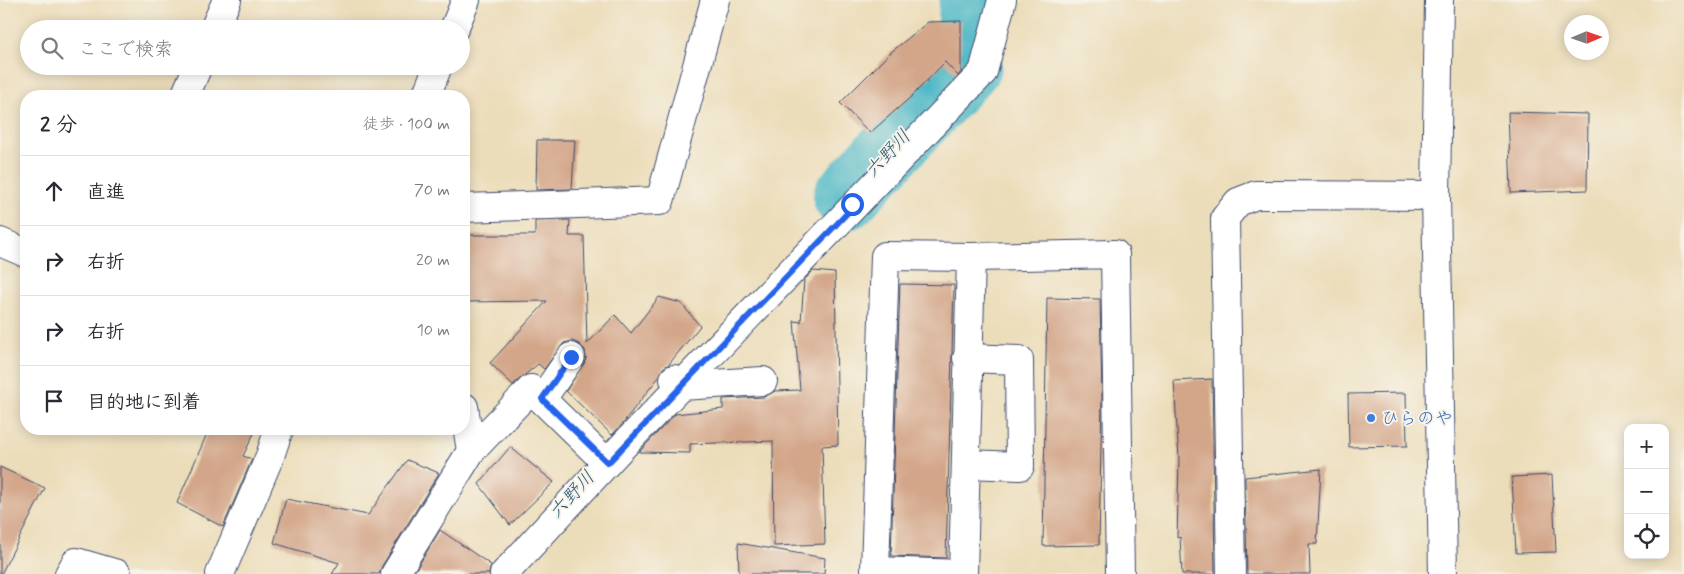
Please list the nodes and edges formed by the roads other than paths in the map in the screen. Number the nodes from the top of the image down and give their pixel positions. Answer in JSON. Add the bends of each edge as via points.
{"nodes":[{"id":1,"x":226,"y":0,"type":"edge"},
{"id":2,"x":466,"y":0,"type":"edge"},
{"id":3,"x":714,"y":0,"type":"edge"},
{"id":4,"x":1002,"y":0,"type":"edge"},
{"id":5,"x":1438,"y":0,"type":"edge"},
{"id":6,"x":1454,"y":0,"type":"edge"},
{"id":7,"x":218,"y":20,"type":"edge"},
{"id":8,"x":458,"y":20,"type":"edge"},
{"id":9,"x":194,"y":75,"type":"edge"},
{"id":10,"x":434,"y":75,"type":"edge"},
{"id":11,"x":188,"y":90,"type":"edge"},
{"id":12,"x":428,"y":90,"type":"edge"},
{"id":13,"x":1436,"y":196,"type":"junction"},
{"id":14,"x":470,"y":208,"type":"edge"},
{"id":15,"x":0,"y":242,"type":"edge"},
{"id":16,"x":20,"y":250,"type":"edge"},
{"id":17,"x":971,"y":257,"type":"junction"},
{"id":18,"x":571,"y":357,"type":"dead end"},
{"id":19,"x":967,"y":358,"type":"junction"},
{"id":20,"x":674,"y":380,"type":"junction"},
{"id":21,"x":762,"y":382,"type":"dead end"},
{"id":22,"x":542,"y":399,"type":"junction"},
{"id":23,"x":277,"y":435,"type":"edge"},
{"id":24,"x":469,"y":435,"type":"edge"},
{"id":25,"x":471,"y":451,"type":"junction"},
{"id":26,"x":601,"y":457,"type":"junction"},
{"id":27,"x":966,"y":464,"type":"junction"},
{"id":28,"x":69,"y":574,"type":"edge"},
{"id":29,"x":117,"y":574,"type":"edge"},
{"id":30,"x":220,"y":574,"type":"edge"},
{"id":31,"x":395,"y":574,"type":"edge"},
{"id":32,"x":504,"y":574,"type":"edge"},
{"id":33,"x":963,"y":574,"type":"edge"},
{"id":34,"x":1120,"y":574,"type":"edge"},
{"id":35,"x":1231,"y":574,"type":"edge"},
{"id":36,"x":1443,"y":574,"type":"edge"}],
"edges":[{"from":1,"to":7,"type":"street"},
{"from":2,"to":8,"type":"street"},
{"from":3,"to":14,"type":"street","via":[[660,201]]},
{"from":4,"to":20,"type":"street","via":[[983,72],[916,127]]},
{"from":5,"to":6,"type":"street"},
{"from":5,"to":13,"type":"street"},
{"from":9,"to":11,"type":"street"},
{"from":10,"to":12,"type":"street"},
{"from":13,"to":35,"type":"street","via":[[1256,195],[1238,202],[1225,218]]},
{"from":13,"to":36,"type":"street"},
{"from":15,"to":16,"type":"street"},
{"from":17,"to":19,"type":"street"},
{"from":17,"to":33,"type":"street","via":[[885,256],[875,571]]},
{"from":17,"to":34,"type":"street","via":[[1115,254]]},
{"from":18,"to":22,"type":"street"},
{"from":19,"to":27,"type":"street"},
{"from":19,"to":27,"type":"street","via":[[1019,360],[1020,466]]},
{"from":20,"to":21,"type":"street"},
{"from":20,"to":26,"type":"street"},
{"from":22,"to":25,"type":"street","via":[[531,388]]},
{"from":22,"to":26,"type":"street"},
{"from":23,"to":30,"type":"street"},
{"from":24,"to":25,"type":"street"},
{"from":25,"to":31,"type":"street"},
{"from":26,"to":32,"type":"street"},
{"from":27,"to":33,"type":"street"},
{"from":28,"to":29,"type":"street","via":[[76,562]]}]}
